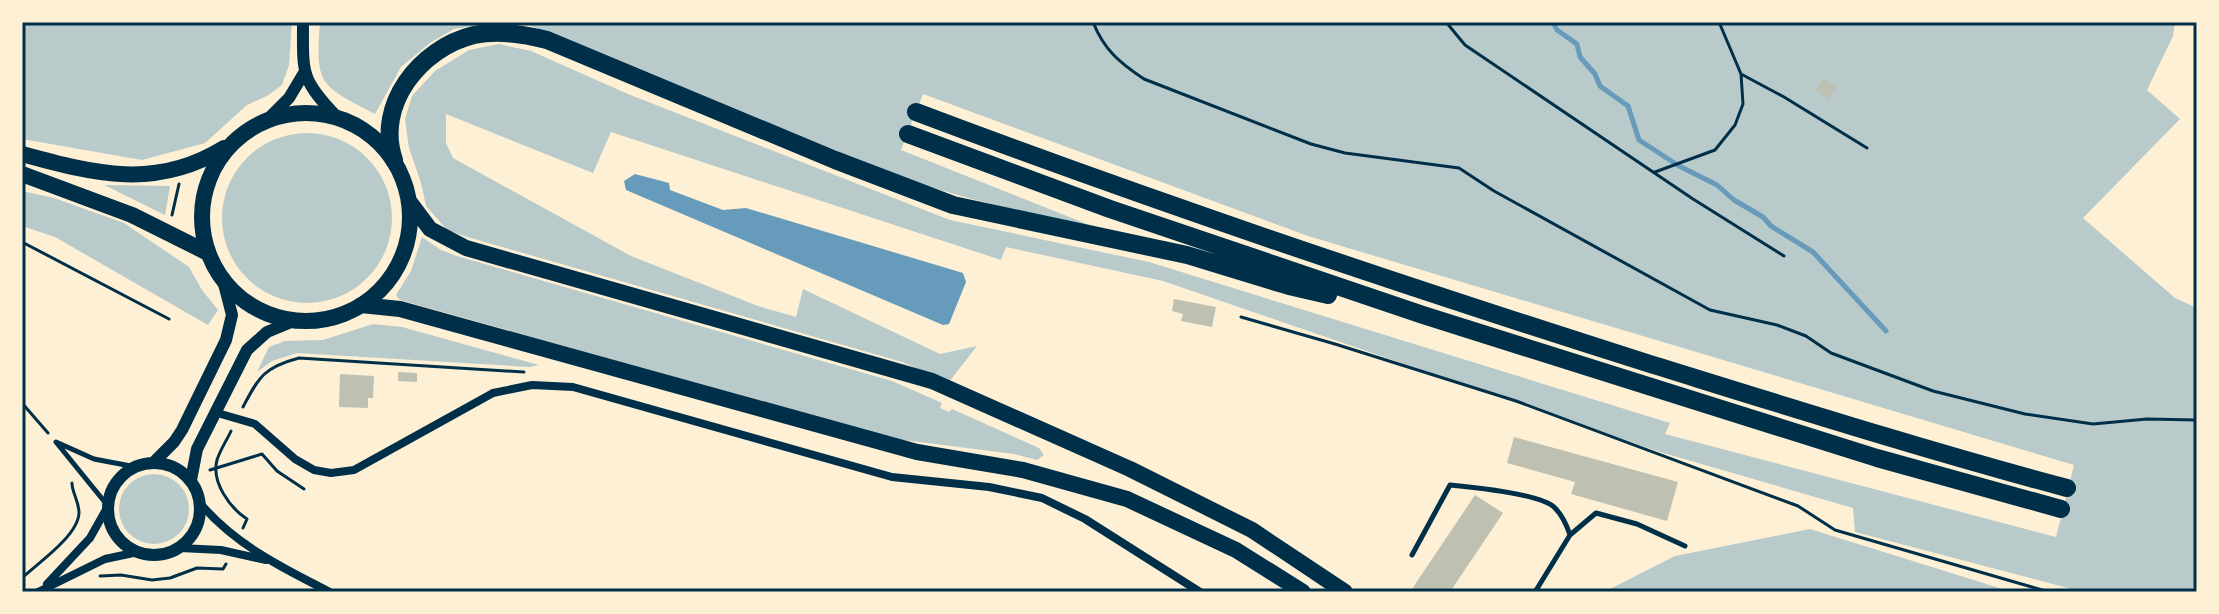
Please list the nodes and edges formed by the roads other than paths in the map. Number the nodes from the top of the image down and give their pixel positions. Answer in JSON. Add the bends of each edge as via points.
{"nodes":[{"id":1,"x":301,"y":23,"type":"edge"},
{"id":2,"x":304,"y":73,"type":"junction"},
{"id":3,"x":916,"y":112,"type":"dead end"},
{"id":4,"x":337,"y":117,"type":"junction"},
{"id":5,"x":266,"y":121,"type":"junction"},
{"id":6,"x":908,"y":134,"type":"dead end"},
{"id":7,"x":230,"y":145,"type":"junction"},
{"id":8,"x":22,"y":154,"type":"edge"},
{"id":9,"x":394,"y":160,"type":"junction"},
{"id":10,"x":22,"y":174,"type":"edge"},
{"id":11,"x":409,"y":201,"type":"junction"},
{"id":12,"x":208,"y":253,"type":"junction"},
{"id":13,"x":223,"y":280,"type":"junction"},
{"id":14,"x":361,"y":305,"type":"junction"},
{"id":15,"x":1423,"y":315,"type":"junction"},
{"id":16,"x":296,"y":320,"type":"junction"},
{"id":17,"x":214,"y":412,"type":"junction"},
{"id":18,"x":153,"y":463,"type":"junction"},
{"id":19,"x":136,"y":467,"type":"junction"},
{"id":20,"x":191,"y":480,"type":"junction"},
{"id":21,"x":2067,"y":488,"type":"dead end"},
{"id":22,"x":200,"y":503,"type":"junction"},
{"id":23,"x":108,"y":506,"type":"junction"},
{"id":24,"x":2061,"y":509,"type":"dead end"},
{"id":25,"x":1570,"y":535,"type":"junction"},
{"id":26,"x":1685,"y":546,"type":"dead end"},
{"id":27,"x":180,"y":548,"type":"junction"},
{"id":28,"x":138,"y":552,"type":"junction"},
{"id":29,"x":1412,"y":555,"type":"dead end"},
{"id":30,"x":269,"y":561,"type":"junction"},
{"id":31,"x":40,"y":590,"type":"edge"},
{"id":32,"x":330,"y":592,"type":"edge"},
{"id":33,"x":1200,"y":592,"type":"edge"},
{"id":34,"x":1303,"y":592,"type":"edge"},
{"id":35,"x":1345,"y":592,"type":"edge"},
{"id":36,"x":1535,"y":592,"type":"edge"}],
"edges":[{"from":1,"to":2,"type":"street"},
{"from":2,"to":4,"type":"street"},
{"from":2,"to":5,"type":"street"},
{"from":3,"to":21,"type":"highway","via":[[1111,186],[1434,296],[1883,437]]},
{"from":4,"to":5,"type":"main road","via":[[294,113]]},
{"from":4,"to":9,"type":"main road","via":[[363,130]]},
{"from":5,"to":7,"type":"main road"},
{"from":6,"to":15,"type":"highway"},
{"from":7,"to":8,"type":"main road","via":[[178,171],[148,175],[116,174]]},
{"from":7,"to":12,"type":"main road","via":[[203,196]]},
{"from":9,"to":11,"type":"main road"},
{"from":9,"to":15,"type":"highway","via":[[388,134],[391,111],[416,71],[458,41],[487,33],[518,34],[547,40],[953,205],[1187,255],[1289,286]]},
{"from":10,"to":12,"type":"main road","via":[[132,215]]},
{"from":11,"to":14,"type":"main road","via":[[409,231],[401,260],[385,286]]},
{"from":11,"to":35,"type":"main road","via":[[430,229],[466,248],[932,381],[1252,530]]},
{"from":12,"to":13,"type":"main road"},
{"from":13,"to":16,"type":"main road","via":[[245,302]]},
{"from":13,"to":18,"type":"street","via":[[232,315],[226,340],[182,430]]},
{"from":14,"to":16,"type":"main road","via":[[333,318]]},
{"from":14,"to":34,"type":"main road","via":[[400,309],[917,452],[1023,470],[1127,499],[1236,550]]},
{"from":15,"to":24,"type":"highway","via":[[1877,458]]},
{"from":16,"to":17,"type":"street","via":[[267,332],[247,350]]},
{"from":17,"to":20,"type":"street","via":[[194,457]]},
{"from":17,"to":33,"type":"street","via":[[265,431],[295,459],[331,473],[354,470],[493,393],[532,385],[573,387],[892,477],[1042,498]]},
{"from":18,"to":19,"type":"street"},
{"from":18,"to":20,"type":"street","via":[[178,469]]},
{"from":19,"to":23,"type":"street","via":[[120,478]]},
{"from":19,"to":23,"type":"lane","via":[[94,459],[56,442]]},
{"from":20,"to":22,"type":"street"},
{"from":22,"to":27,"type":"street","via":[[195,532]]},
{"from":22,"to":30,"type":"street"},
{"from":23,"to":28,"type":"street","via":[[113,531]]},
{"from":23,"to":31,"type":"street","via":[[96,530]]},
{"from":25,"to":26,"type":"lane","via":[[1596,513]]},
{"from":25,"to":29,"type":"lane","via":[[1553,506],[1498,490],[1450,485]]},
{"from":25,"to":36,"type":"lane"},
{"from":27,"to":28,"type":"street","via":[[159,555]]},
{"from":27,"to":30,"type":"street"},
{"from":28,"to":31,"type":"street","via":[[105,559]]},
{"from":30,"to":32,"type":"street"}]}
